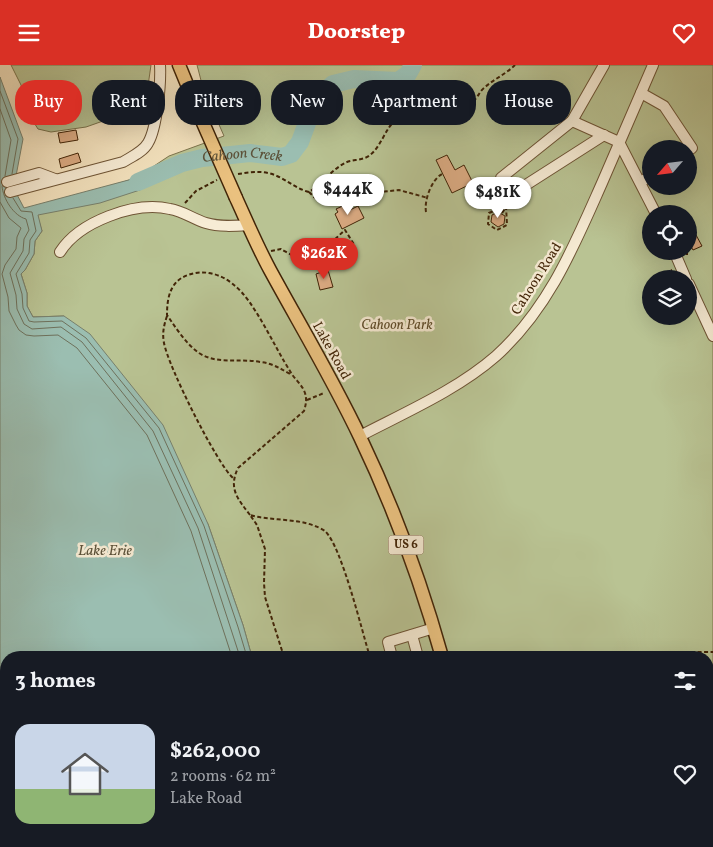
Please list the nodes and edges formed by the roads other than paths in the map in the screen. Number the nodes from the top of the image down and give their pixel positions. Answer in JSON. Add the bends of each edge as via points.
{"nodes":[{"id":1,"x":160,"y":65,"type":"edge"},
{"id":2,"x":179,"y":65,"type":"edge"},
{"id":3,"x":604,"y":65,"type":"edge"},
{"id":4,"x":653,"y":65,"type":"edge"},
{"id":5,"x":641,"y":93,"type":"junction"},
{"id":6,"x":572,"y":121,"type":"junction"},
{"id":7,"x":604,"y":135,"type":"junction"},
{"id":8,"x":687,"y":140,"type":"edge"},
{"id":9,"x":620,"y":142,"type":"junction"},
{"id":10,"x":501,"y":178,"type":"dead end"},
{"id":11,"x":641,"y":182,"type":"joint"},
{"id":12,"x":9,"y":187,"type":"dead end"},
{"id":13,"x":518,"y":190,"type":"road end"},
{"id":14,"x":652,"y":205,"type":"edge"},
{"id":15,"x":248,"y":225,"type":"junction"},
{"id":16,"x":60,"y":253,"type":"dead end"},
{"id":17,"x":697,"y":301,"type":"edge"},
{"id":18,"x":713,"y":336,"type":"edge"},
{"id":19,"x":360,"y":436,"type":"junction"},
{"id":20,"x":434,"y":628,"type":"junction"},
{"id":21,"x":412,"y":635,"type":"junction"},
{"id":22,"x":390,"y":651,"type":"edge"},
{"id":23,"x":416,"y":651,"type":"edge"},
{"id":24,"x":440,"y":651,"type":"edge"}],
"edges":[{"from":1,"to":12,"type":"street","via":[[157,108],[148,145],[123,162]]},
{"from":2,"to":15,"type":"main road","name":"Lake Road","number":"US 6","bridge":true},
{"from":3,"to":6,"type":"street"},
{"from":4,"to":5,"type":"street","name":"Cahoon Road"},
{"from":5,"to":8,"type":"street","via":[[664,106]]},
{"from":5,"to":9,"type":"street","name":"Cahoon Road"},
{"from":6,"to":7,"type":"street"},
{"from":6,"to":10,"type":"street"},
{"from":7,"to":9,"type":"street"},
{"from":7,"to":13,"type":"street"},
{"from":9,"to":11,"type":"street"},
{"from":9,"to":19,"type":"street","name":"Cahoon Road","via":[[569,259],[540,306],[515,337],[464,380]]},
{"from":11,"to":14,"type":"street"},
{"from":15,"to":16,"type":"street","via":[[206,223],[167,208],[123,211],[77,232]]},
{"from":15,"to":19,"type":"main road","name":"Lake Road","number":"US 6"},
{"from":17,"to":18,"type":"street"},
{"from":19,"to":20,"type":"main road","name":"Lake Road","number":"US 6","via":[[407,547]]},
{"from":20,"to":21,"type":"street"},
{"from":20,"to":24,"type":"main road","name":"Lake Road","number":"US 6"},
{"from":21,"to":22,"type":"street","via":[[388,642]]},
{"from":21,"to":23,"type":"street"}]}
